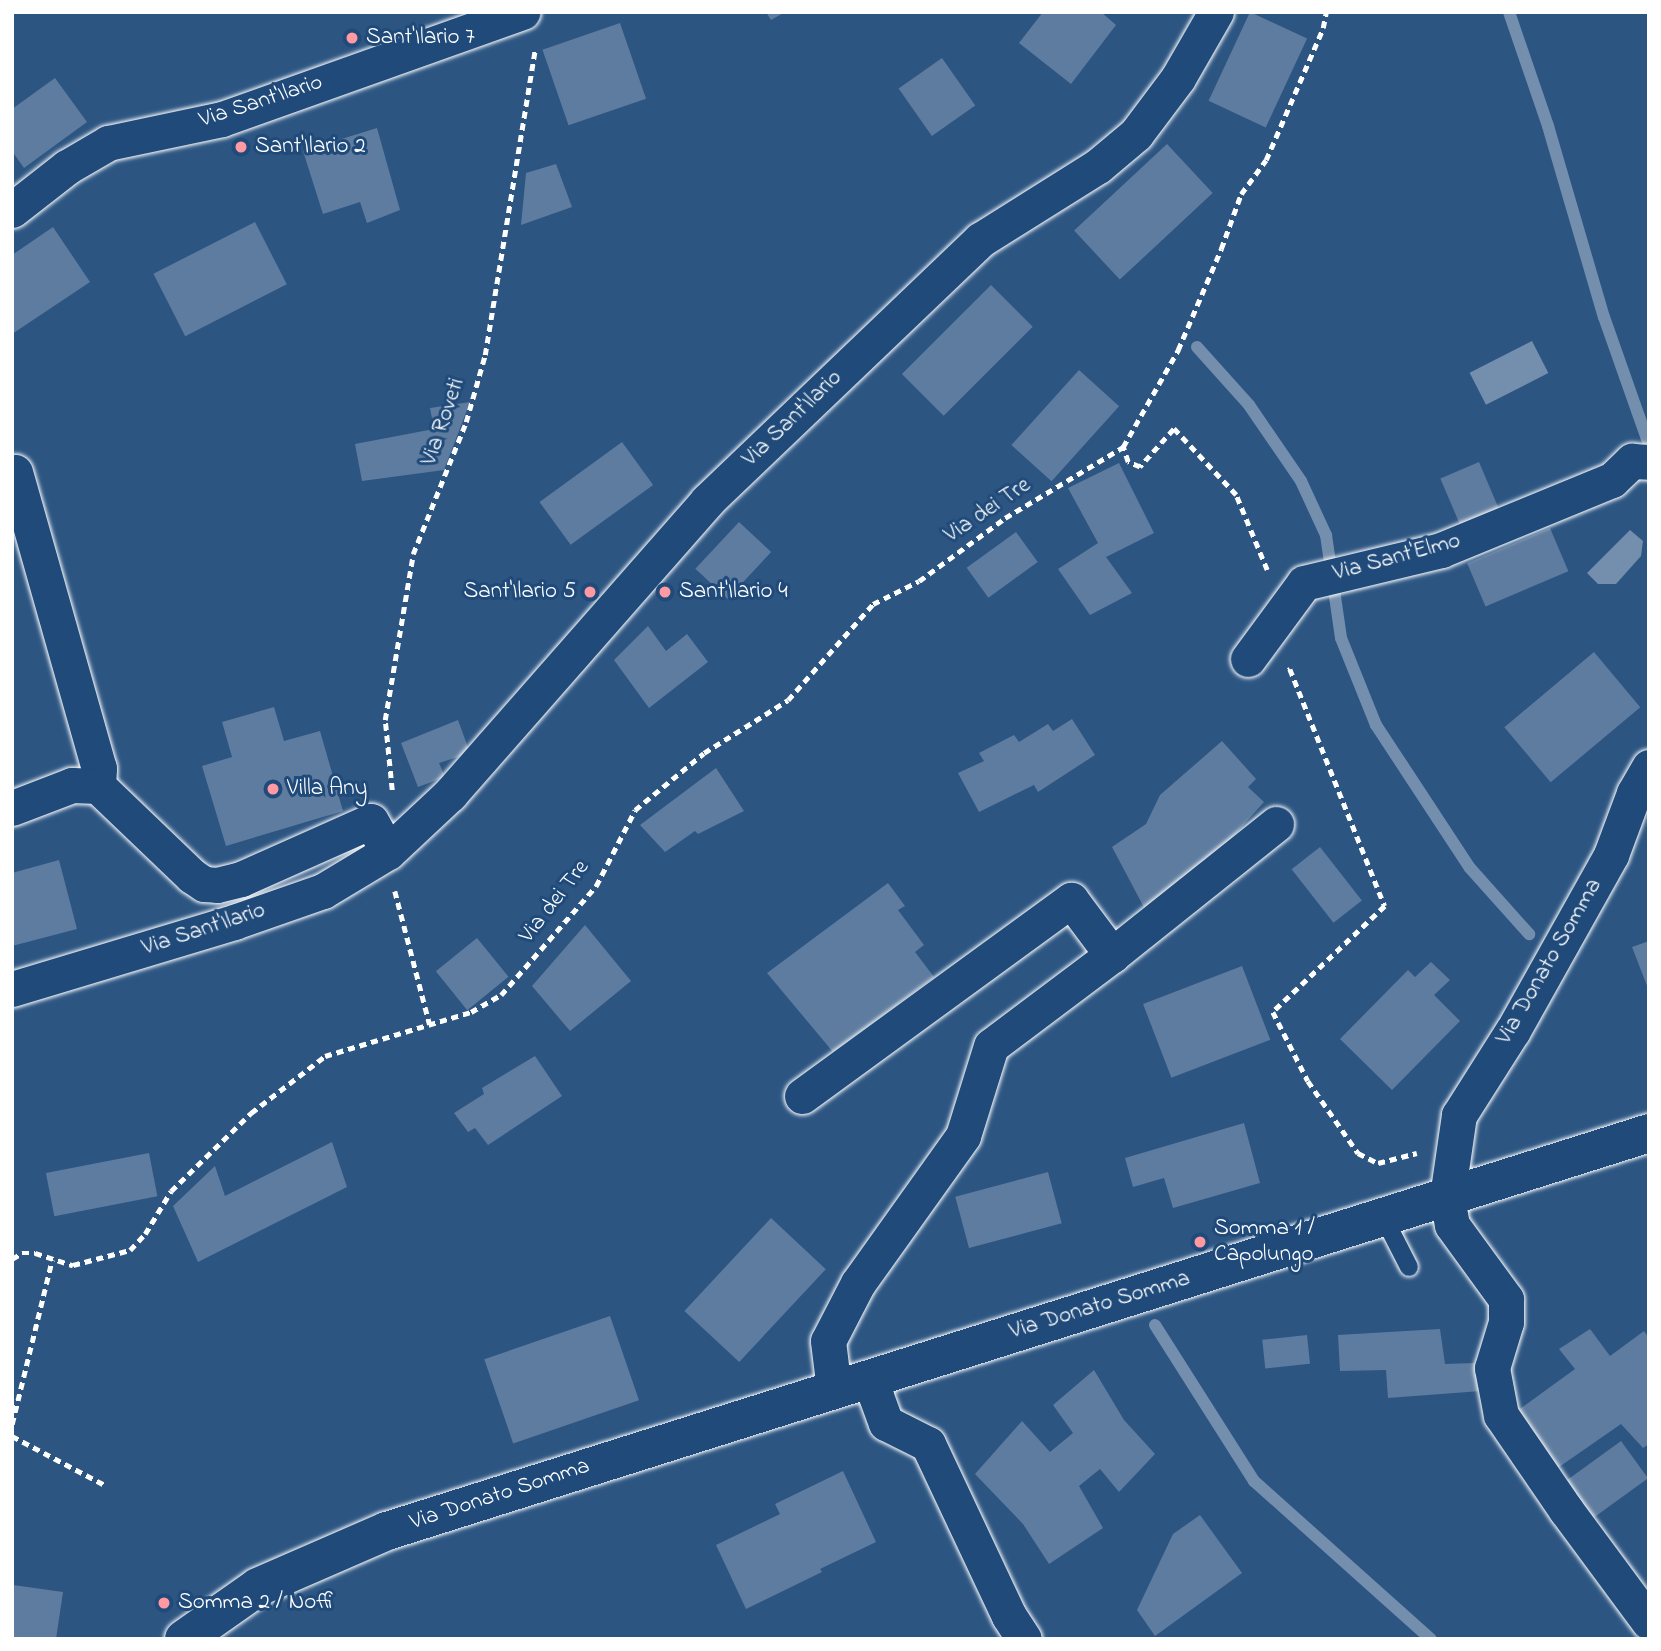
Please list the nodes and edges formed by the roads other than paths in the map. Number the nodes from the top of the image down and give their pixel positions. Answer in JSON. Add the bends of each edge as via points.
{"nodes":[{"id":1,"x":1216,"y":12,"type":"edge"},
{"id":2,"x":529,"y":26,"type":"edge"},
{"id":3,"x":12,"y":210,"type":"edge"},
{"id":4,"x":1649,"y":462,"type":"edge"},
{"id":5,"x":15,"y":472,"type":"dead end"},
{"id":6,"x":1248,"y":659,"type":"dead end"},
{"id":7,"x":1649,"y":767,"type":"edge"},
{"id":8,"x":98,"y":786,"type":"junction"},
{"id":9,"x":12,"y":808,"type":"edge"},
{"id":10,"x":1276,"y":824,"type":"dead end"},
{"id":11,"x":390,"y":865,"type":"junction"},
{"id":12,"x":1112,"y":955,"type":"junction"},
{"id":13,"x":12,"y":989,"type":"edge"},
{"id":14,"x":802,"y":1096,"type":"dead end"},
{"id":15,"x":1649,"y":1133,"type":"edge"},
{"id":16,"x":1447,"y":1197,"type":"junction"},
{"id":17,"x":1384,"y":1218,"type":"junction"},
{"id":18,"x":1409,"y":1267,"type":"dead end"},
{"id":19,"x":873,"y":1377,"type":"junction"},
{"id":20,"x":834,"y":1390,"type":"junction"},
{"id":21,"x":1649,"y":1622,"type":"edge"},
{"id":22,"x":184,"y":1639,"type":"edge"},
{"id":23,"x":1024,"y":1639,"type":"edge"}],
"edges":[{"from":1,"to":11,"type":"street","name":"Via Sant'Ilario","via":[[1178,78],[1136,134],[1098,166],[980,240],[747,463],[697,512]]},
{"from":2,"to":3,"type":"street","name":"Via Sant'Ilario","via":[[222,119],[108,143],[66,167]]},
{"from":4,"to":6,"type":"street","name":"Via Sant'Elmo","via":[[1632,461],[1612,480],[1441,550],[1304,583]]},
{"from":5,"to":8,"type":"street","via":[[99,768]]},
{"from":7,"to":16,"type":"street","name":"Via Donato Somma","via":[[1611,855],[1513,1030],[1459,1115]]},
{"from":8,"to":9,"type":"street","via":[[72,785]]},
{"from":8,"to":11,"type":"street","name":"Via Sant'Ilario","via":[[204,884],[217,886],[242,879],[371,821]]},
{"from":10,"to":12,"type":"street"},
{"from":11,"to":13,"type":"street","name":"Via Sant'Ilario","via":[[234,922]]},
{"from":12,"to":14,"type":"street","via":[[1071,900]]},
{"from":12,"to":20,"type":"street","via":[[991,1046],[963,1136],[858,1283],[828,1341]]},
{"from":15,"to":16,"type":"main road","name":"Via Donato Somma"},
{"from":16,"to":17,"type":"main road","name":"Via Donato Somma"},
{"from":16,"to":21,"type":"street","via":[[1452,1225],[1506,1299],[1506,1322],[1492,1368],[1502,1415]]},
{"from":17,"to":18,"type":"lane"},
{"from":17,"to":19,"type":"main road","name":"Via Donato Somma"},
{"from":19,"to":20,"type":"main road","name":"Via Donato Somma"},
{"from":19,"to":23,"type":"street","via":[[886,1423],[928,1444]]},
{"from":20,"to":22,"type":"main road","name":"Via Donato Somma","via":[[387,1531],[258,1587]]}]}
